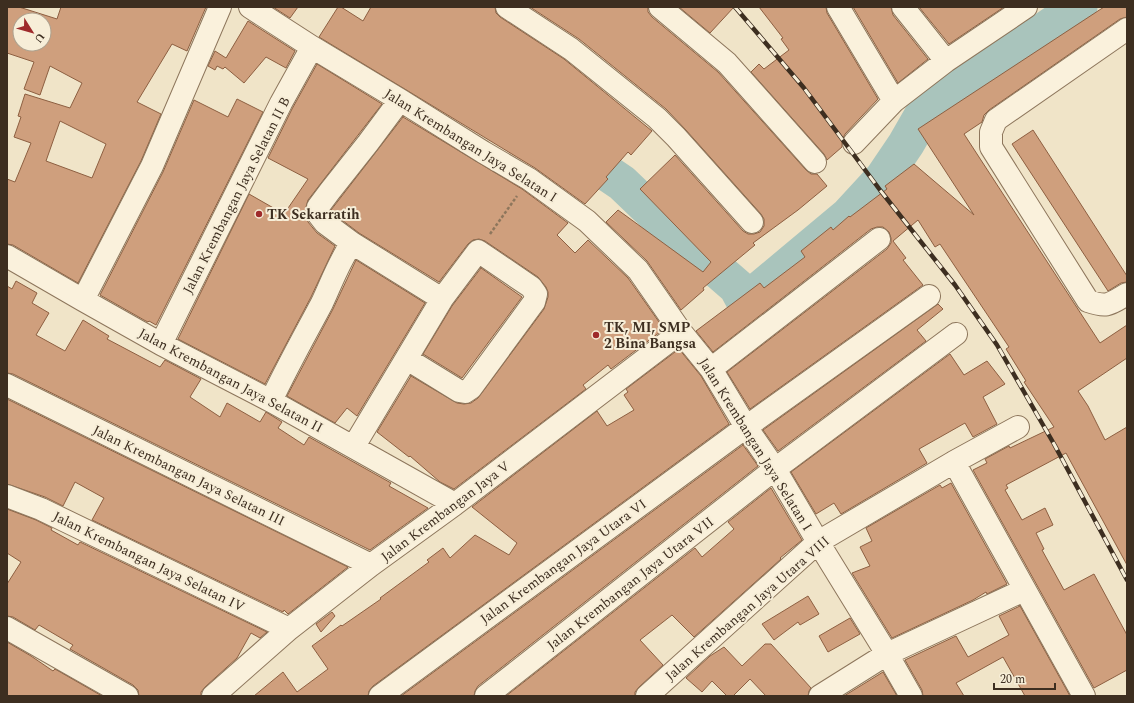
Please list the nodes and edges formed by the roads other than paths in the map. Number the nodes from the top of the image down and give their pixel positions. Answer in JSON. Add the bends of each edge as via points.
{"nodes":[{"id":1,"x":220,"y":7,"type":"edge"},
{"id":2,"x":250,"y":7,"type":"edge"},
{"id":3,"x":508,"y":7,"type":"edge"},
{"id":4,"x":660,"y":7,"type":"edge"},
{"id":5,"x":838,"y":7,"type":"edge"},
{"id":6,"x":903,"y":7,"type":"edge"},
{"id":7,"x":1026,"y":7,"type":"edge"},
{"id":8,"x":1127,"y":29,"type":"edge"},
{"id":9,"x":312,"y":47,"type":"junction"},
{"id":10,"x":946,"y":61,"type":"junction"},
{"id":11,"x":400,"y":100,"type":"junction"},
{"id":12,"x":894,"y":101,"type":"junction"},
{"id":13,"x":854,"y":143,"type":"dead end"},
{"id":14,"x":816,"y":162,"type":"dead end"},
{"id":15,"x":752,"y":222,"type":"dead end"},
{"id":16,"x":879,"y":239,"type":"dead end"},
{"id":17,"x":352,"y":243,"type":"junction"},
{"id":18,"x":7,"y":256,"type":"edge"},
{"id":19,"x":1127,"y":294,"type":"edge"},
{"id":20,"x":929,"y":296,"type":"dead end"},
{"id":21,"x":442,"y":299,"type":"junction"},
{"id":22,"x":83,"y":300,"type":"junction"},
{"id":23,"x":681,"y":332,"type":"junction"},
{"id":24,"x":956,"y":334,"type":"dead end"},
{"id":25,"x":161,"y":344,"type":"junction"},
{"id":26,"x":407,"y":359,"type":"junction"},
{"id":27,"x":710,"y":369,"type":"junction"},
{"id":28,"x":7,"y":385,"type":"edge"},
{"id":29,"x":271,"y":401,"type":"junction"},
{"id":30,"x":746,"y":426,"type":"junction"},
{"id":31,"x":1018,"y":427,"type":"dead end"},
{"id":32,"x":354,"y":446,"type":"junction"},
{"id":33,"x":954,"y":462,"type":"junction"},
{"id":34,"x":775,"y":469,"type":"junction"},
{"id":35,"x":7,"y":496,"type":"edge"},
{"id":36,"x":455,"y":504,"type":"junction"},
{"id":37,"x":818,"y":542,"type":"junction"},
{"id":38,"x":371,"y":565,"type":"junction"},
{"id":39,"x":1024,"y":590,"type":"junction"},
{"id":40,"x":7,"y":628,"type":"edge"},
{"id":41,"x":290,"y":630,"type":"junction"},
{"id":42,"x":887,"y":654,"type":"junction"},
{"id":43,"x":127,"y":696,"type":"edge"},
{"id":44,"x":213,"y":696,"type":"edge"},
{"id":45,"x":380,"y":696,"type":"edge"},
{"id":46,"x":486,"y":696,"type":"edge"},
{"id":47,"x":647,"y":696,"type":"edge"},
{"id":48,"x":820,"y":696,"type":"edge"},
{"id":49,"x":911,"y":696,"type":"edge"},
{"id":50,"x":1084,"y":696,"type":"edge"}],
"edges":[{"from":1,"to":22,"type":"street","via":[[152,166]]},
{"from":2,"to":9,"type":"street","name":"Jalan Krembangan Jaya Selatan I"},
{"from":3,"to":15,"type":"street","via":[[571,48],[657,118]]},
{"from":4,"to":14,"type":"street","via":[[727,63]]},
{"from":5,"to":12,"type":"street"},
{"from":6,"to":10,"type":"street"},
{"from":7,"to":10,"type":"street"},
{"from":8,"to":19,"type":"street","via":[[996,120],[991,132],[991,147],[1088,301],[1108,305]]},
{"from":9,"to":11,"type":"street","name":"Jalan Krembangan Jaya Selatan I"},
{"from":9,"to":25,"type":"street","name":"Jalan Krembangan Jaya Selatan II B","via":[[281,103]]},
{"from":10,"to":12,"type":"street"},
{"from":11,"to":17,"type":"street","via":[[318,207],[318,214],[325,222]]},
{"from":11,"to":23,"type":"street","name":"Jalan Krembangan Jaya Selatan I","via":[[530,179],[587,221],[638,270]]},
{"from":12,"to":13,"type":"street"},
{"from":16,"to":27,"type":"street"},
{"from":17,"to":21,"type":"street"},
{"from":17,"to":29,"type":"street"},
{"from":18,"to":22,"type":"street","name":"Jalan Krembangan Jaya Selatan II"},
{"from":20,"to":30,"type":"street","name":"Jalan Krembangan Jaya Utara VI"},
{"from":21,"to":26,"type":"street"},
{"from":21,"to":26,"type":"street","via":[[478,250],[531,287],[536,294],[534,302],[471,388],[465,392],[459,391]]},
{"from":22,"to":25,"type":"street","name":"Jalan Krembangan Jaya Selatan II"},
{"from":23,"to":27,"type":"street","name":"Jalan Krembangan Jaya Selatan I"},
{"from":23,"to":36,"type":"street","name":"Jalan Krembangan Jaya V"},
{"from":24,"to":34,"type":"street","name":"Jalan Krembangan Jaya Utara VII"},
{"from":25,"to":29,"type":"street","name":"Jalan Krembangan Jaya Selatan II"},
{"from":26,"to":32,"type":"street"},
{"from":27,"to":30,"type":"street","name":"Jalan Krembangan Jaya Selatan I"},
{"from":28,"to":38,"type":"street","name":"Jalan Krembangan Jaya Selatan III"},
{"from":29,"to":32,"type":"street","name":"Jalan Krembangan Jaya Selatan II"},
{"from":30,"to":34,"type":"street","name":"Jalan Krembangan Jaya Selatan I"},
{"from":30,"to":45,"type":"street","name":"Jalan Krembangan Jaya Utara VI"},
{"from":31,"to":33,"type":"street","name":"Jalan Krembangan Jaya Utara VIII"},
{"from":32,"to":36,"type":"street","name":"Jalan Krembangan Jaya Selatan II"},
{"from":33,"to":37,"type":"street","name":"Jalan Krembangan Jaya Utara VIII"},
{"from":33,"to":39,"type":"street"},
{"from":34,"to":37,"type":"street","name":"Jalan Krembangan Jaya Selatan I"},
{"from":34,"to":46,"type":"street","name":"Jalan Krembangan Jaya Utara VII"},
{"from":35,"to":41,"type":"street","name":"Jalan Krembangan Jaya Selatan IV","via":[[41,509]]},
{"from":36,"to":38,"type":"street","name":"Jalan Krembangan Jaya V"},
{"from":37,"to":42,"type":"street","name":"Jalan Krembangan Jaya Selatan I"},
{"from":37,"to":47,"type":"street","name":"Jalan Krembangan Jaya Utara VIII"},
{"from":38,"to":41,"type":"street","name":"Jalan Krembangan Jaya V"},
{"from":39,"to":42,"type":"street"},
{"from":39,"to":50,"type":"street"},
{"from":40,"to":43,"type":"street"},
{"from":41,"to":44,"type":"street","name":"Jalan Krembangan Jaya V"},
{"from":42,"to":48,"type":"street"},
{"from":42,"to":49,"type":"street","name":"Jalan Krembangan Jaya Selatan I"}]}
